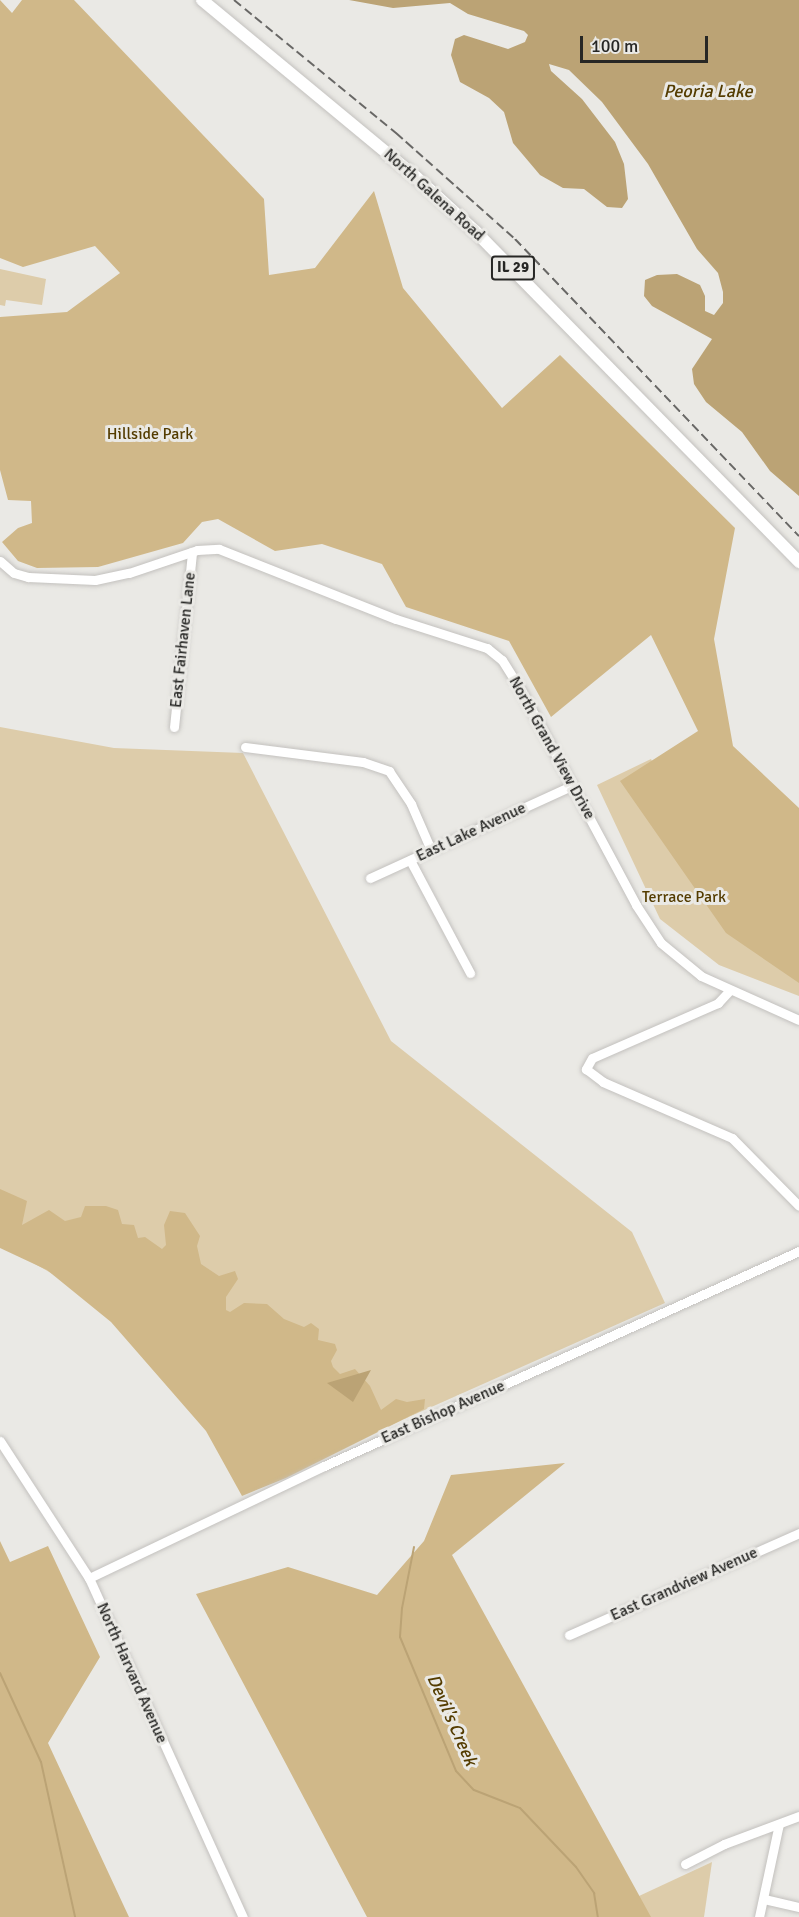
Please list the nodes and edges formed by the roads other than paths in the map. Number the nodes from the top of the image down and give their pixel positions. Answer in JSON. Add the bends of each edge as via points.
{"nodes":[{"id":1,"x":202,"y":0,"type":"edge"},
{"id":2,"x":192,"y":552,"type":"junction"},
{"id":3,"x":0,"y":561,"type":"edge"},
{"id":4,"x":799,"y":562,"type":"edge"},
{"id":5,"x":174,"y":727,"type":"dead end"},
{"id":6,"x":245,"y":747,"type":"dead end"},
{"id":7,"x":573,"y":785,"type":"junction"},
{"id":8,"x":431,"y":850,"type":"junction"},
{"id":9,"x":410,"y":860,"type":"junction"},
{"id":10,"x":370,"y":878,"type":"dead end"},
{"id":11,"x":470,"y":973,"type":"dead end"},
{"id":12,"x":730,"y":990,"type":"junction"},
{"id":13,"x":799,"y":1020,"type":"edge"},
{"id":14,"x":799,"y":1206,"type":"edge"},
{"id":15,"x":799,"y":1251,"type":"edge"},
{"id":16,"x":0,"y":1441,"type":"edge"},
{"id":17,"x":799,"y":1533,"type":"edge"},
{"id":18,"x":89,"y":1578,"type":"junction"},
{"id":19,"x":569,"y":1635,"type":"dead end"},
{"id":20,"x":799,"y":1816,"type":"edge"},
{"id":21,"x":779,"y":1824,"type":"junction"},
{"id":22,"x":685,"y":1863,"type":"dead end"},
{"id":23,"x":764,"y":1899,"type":"junction"},
{"id":24,"x":799,"y":1906,"type":"edge"},
{"id":25,"x":243,"y":1917,"type":"edge"},
{"id":26,"x":759,"y":1917,"type":"edge"}],
"edges":[{"from":1,"to":4,"type":"main road","name":"North Galena Road","number":"IL 29","via":[[409,170],[476,232]]},
{"from":2,"to":3,"type":"street","name":"North Grand View Drive","via":[[95,580],[28,577],[14,573]]},
{"from":2,"to":5,"type":"street","name":"East Fairhaven Lane"},
{"from":2,"to":7,"type":"street","name":"North Grand View Drive","via":[[212,549],[233,553],[390,617],[490,650],[505,664]]},
{"from":6,"to":8,"type":"street","via":[[363,762],[389,771],[411,804]]},
{"from":7,"to":8,"type":"street","name":"East Lake Avenue"},
{"from":7,"to":12,"type":"street","name":"North Grand View Drive","via":[[657,938],[690,970]]},
{"from":8,"to":9,"type":"street","name":"East Lake Avenue"},
{"from":9,"to":10,"type":"street","name":"East Lake Avenue"},
{"from":9,"to":11,"type":"street"},
{"from":12,"to":13,"type":"street","name":"North Grand View Drive"},
{"from":12,"to":14,"type":"street","via":[[718,1003],[592,1058],[586,1067],[592,1074],[732,1138]]},
{"from":15,"to":18,"type":"street","name":"East Bishop Avenue","via":[[324,1466]]},
{"from":16,"to":18,"type":"street","name":"North Harvard Avenue"},
{"from":17,"to":19,"type":"street","name":"East Grandview Avenue"},
{"from":18,"to":25,"type":"street","name":"North Harvard Avenue"},
{"from":20,"to":21,"type":"street"},
{"from":21,"to":22,"type":"street"},
{"from":21,"to":23,"type":"street"},
{"from":23,"to":24,"type":"street"},
{"from":23,"to":26,"type":"street"}]}
